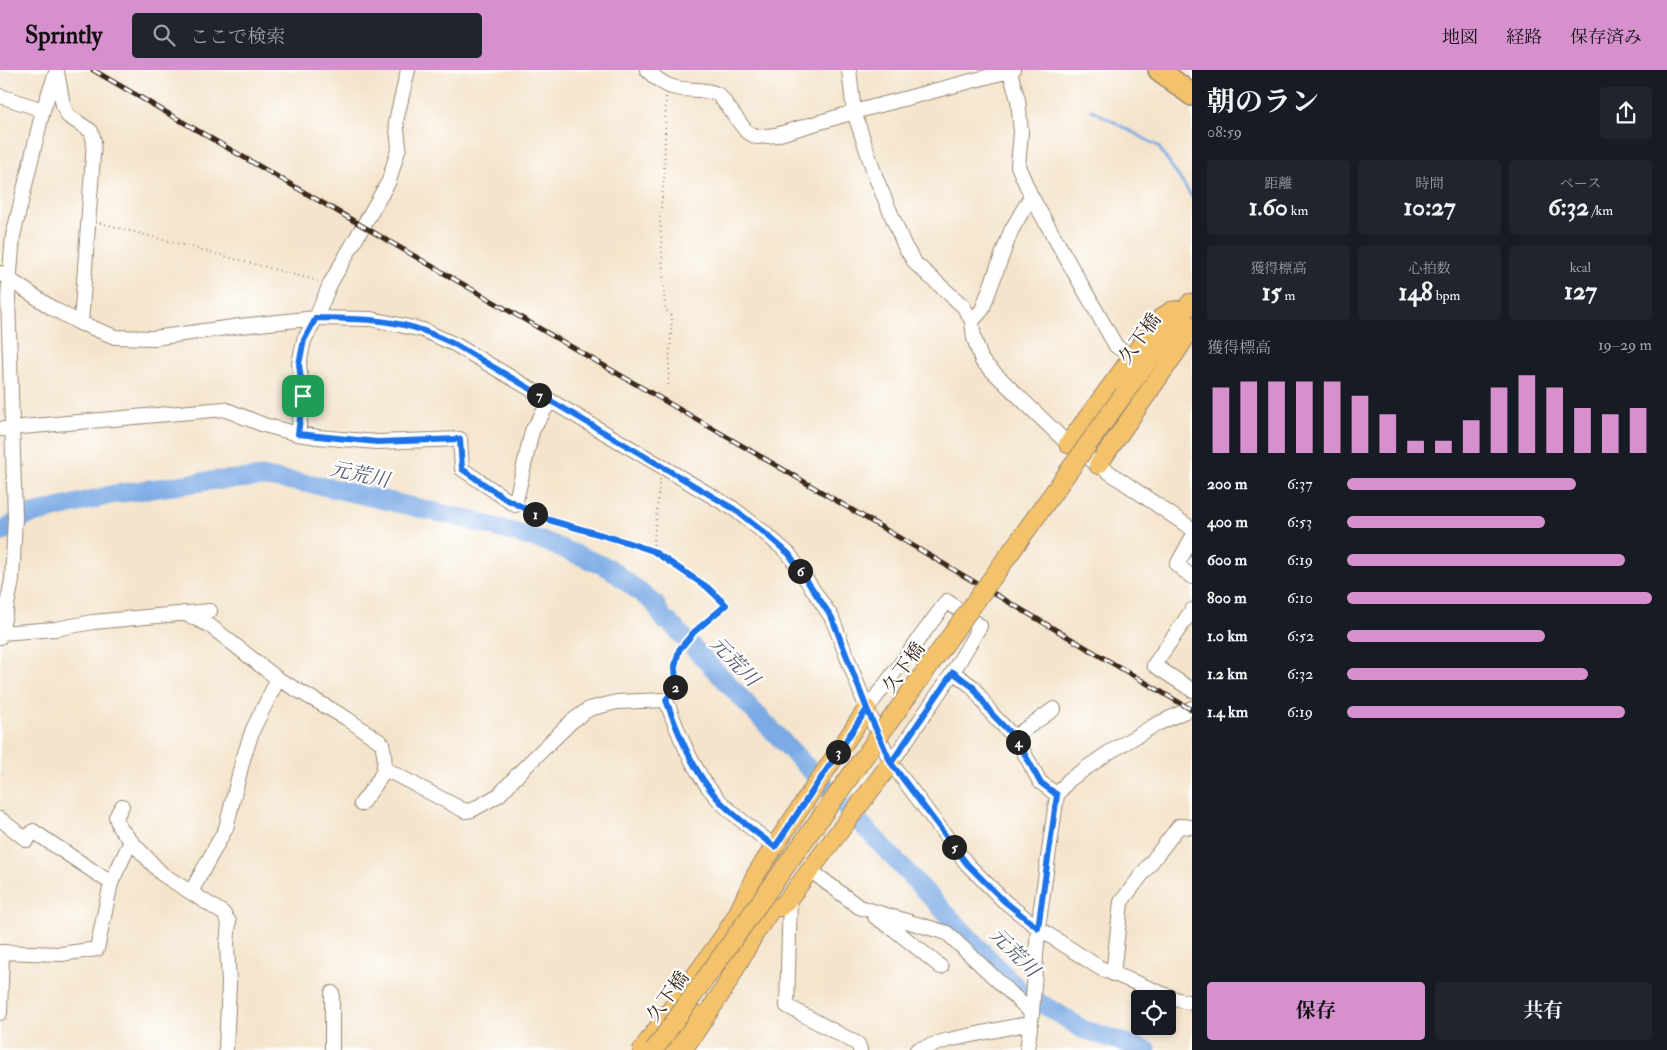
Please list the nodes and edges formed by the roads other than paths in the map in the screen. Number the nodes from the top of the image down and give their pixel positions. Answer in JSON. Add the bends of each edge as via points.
{"nodes":[{"id":1,"x":408,"y":70,"type":"edge"},
{"id":2,"x":647,"y":70,"type":"edge"},
{"id":3,"x":849,"y":70,"type":"edge"},
{"id":4,"x":1159,"y":70,"type":"edge"},
{"id":5,"x":57,"y":71,"type":"edge"},
{"id":6,"x":1012,"y":71,"type":"edge"},
{"id":7,"x":1192,"y":95,"type":"edge"},
{"id":8,"x":0,"y":96,"type":"edge"},
{"id":9,"x":42,"y":110,"type":"junction"},
{"id":10,"x":854,"y":112,"type":"junction"},
{"id":11,"x":1031,"y":196,"type":"junction"},
{"id":12,"x":4,"y":275,"type":"edge"},
{"id":13,"x":1189,"y":305,"type":"edge"},
{"id":14,"x":316,"y":318,"type":"junction"},
{"id":15,"x":972,"y":321,"type":"junction"},
{"id":16,"x":81,"y":324,"type":"junction"},
{"id":17,"x":1192,"y":326,"type":"edge"},
{"id":18,"x":1133,"y":358,"type":"junction"},
{"id":19,"x":550,"y":401,"type":"junction"},
{"id":20,"x":6,"y":428,"type":"edge"},
{"id":21,"x":298,"y":434,"type":"junction"},
{"id":22,"x":1068,"y":444,"type":"junction"},
{"id":23,"x":1098,"y":465,"type":"junction"},
{"id":24,"x":1192,"y":530,"type":"edge"},
{"id":25,"x":1192,"y":538,"type":"edge"},
{"id":26,"x":997,"y":573,"type":"junction"},
{"id":27,"x":1192,"y":577,"type":"edge"},
{"id":28,"x":210,"y":610,"type":"dead end"},
{"id":29,"x":1192,"y":610,"type":"edge"},
{"id":30,"x":182,"y":613,"type":"junction"},
{"id":31,"x":1,"y":627,"type":"edge"},
{"id":32,"x":953,"y":672,"type":"junction"},
{"id":33,"x":278,"y":679,"type":"junction"},
{"id":34,"x":1192,"y":690,"type":"edge"},
{"id":35,"x":1192,"y":708,"type":"edge"},
{"id":36,"x":867,"y":709,"type":"junction"},
{"id":37,"x":1054,"y":709,"type":"dead end"},
{"id":38,"x":1014,"y":738,"type":"junction"},
{"id":39,"x":891,"y":763,"type":"junction"},
{"id":40,"x":385,"y":769,"type":"junction"},
{"id":41,"x":1057,"y":795,"type":"junction"},
{"id":42,"x":361,"y":804,"type":"dead end"},
{"id":43,"x":122,"y":806,"type":"dead end"},
{"id":44,"x":0,"y":819,"type":"edge"},
{"id":45,"x":1192,"y":827,"type":"edge"},
{"id":46,"x":131,"y":841,"type":"junction"},
{"id":47,"x":775,"y":847,"type":"junction"},
{"id":48,"x":810,"y":870,"type":"junction"},
{"id":49,"x":111,"y":883,"type":"junction"},
{"id":50,"x":788,"y":890,"type":"junction"},
{"id":51,"x":191,"y":892,"type":"junction"},
{"id":52,"x":743,"y":903,"type":"junction"},
{"id":53,"x":859,"y":907,"type":"junction"},
{"id":54,"x":1038,"y":928,"type":"junction"},
{"id":55,"x":718,"y":945,"type":"junction"},
{"id":56,"x":746,"y":949,"type":"junction"},
{"id":57,"x":1,"y":952,"type":"edge"},
{"id":58,"x":941,"y":967,"type":"dead end"},
{"id":59,"x":1113,"y":974,"type":"junction"},
{"id":60,"x":332,"y":993,"type":"dead end"},
{"id":61,"x":1192,"y":1003,"type":"edge"},
{"id":62,"x":0,"y":1013,"type":"edge"},
{"id":63,"x":1032,"y":1018,"type":"junction"},
{"id":64,"x":226,"y":1050,"type":"edge"},
{"id":65,"x":332,"y":1050,"type":"edge"},
{"id":66,"x":629,"y":1050,"type":"edge"},
{"id":67,"x":642,"y":1050,"type":"edge"},
{"id":68,"x":654,"y":1050,"type":"edge"},
{"id":69,"x":667,"y":1050,"type":"edge"},
{"id":70,"x":683,"y":1050,"type":"edge"},
{"id":71,"x":860,"y":1050,"type":"edge"},
{"id":72,"x":916,"y":1050,"type":"edge"},
{"id":73,"x":1027,"y":1050,"type":"edge"}],
"edges":[{"from":1,"to":14,"type":"street","via":[[396,121],[399,147],[389,181],[330,284]]},
{"from":2,"to":10,"type":"street","via":[[675,88],[712,91],[719,95],[746,131],[756,137],[776,135]]},
{"from":3,"to":10,"type":"street"},
{"from":4,"to":7,"type":"highway"},
{"from":5,"to":9,"type":"street"},
{"from":5,"to":16,"type":"street","via":[[68,116],[91,131],[94,141]]},
{"from":6,"to":10,"type":"street"},
{"from":6,"to":11,"type":"street","via":[[1021,132],[1018,166]]},
{"from":8,"to":9,"type":"street"},
{"from":9,"to":12,"type":"street"},
{"from":10,"to":15,"type":"street","via":[[876,178],[906,247],[916,264],[963,306]]},
{"from":11,"to":15,"type":"street","via":[[1011,231],[982,310]]},
{"from":11,"to":18,"type":"street","via":[[1116,346]]},
{"from":12,"to":16,"type":"street"},
{"from":12,"to":20,"type":"street"},
{"from":13,"to":18,"type":"main road","via":[[1166,313]]},
{"from":13,"to":26,"type":"main road","name":"久下橋","bridge":true},
{"from":14,"to":16,"type":"street","via":[[154,338],[115,337]]},
{"from":14,"to":19,"type":"street","via":[[371,319],[423,330],[456,345]]},
{"from":14,"to":21,"type":"street","via":[[304,340],[299,364],[303,396]]},
{"from":15,"to":22,"type":"street","via":[[982,361]]},
{"from":17,"to":23,"type":"main road"},
{"from":18,"to":22,"type":"main road"},
{"from":19,"to":21,"type":"street","via":[[532,431],[515,505],[462,469],[460,439],[377,442]]},
{"from":19,"to":36,"type":"street","via":[[734,509],[789,554],[832,618]]},
{"from":20,"to":21,"type":"street","via":[[224,409]]},
{"from":20,"to":31,"type":"street","via":[[15,517],[12,581]]},
{"from":22,"to":23,"type":"street"},
{"from":23,"to":24,"type":"street"},
{"from":25,"to":27,"type":"street","via":[[1177,565]]},
{"from":26,"to":50,"type":"main road","bridge":true,"via":[[906,719]]},
{"from":26,"to":52,"type":"main road","bridge":true,"via":[[902,688],[771,871]]},
{"from":26,"to":68,"type":"main road","name":"久下橋","bridge":true},
{"from":28,"to":30,"type":"street"},
{"from":29,"to":34,"type":"street","via":[[1154,665]]},
{"from":30,"to":31,"type":"street","via":[[55,629]]},
{"from":30,"to":33,"type":"street","via":[[209,625]]},
{"from":32,"to":36,"type":"street","via":[[980,626],[946,601]]},
{"from":32,"to":38,"type":"street","via":[[973,687]]},
{"from":32,"to":39,"type":"street"},
{"from":33,"to":40,"type":"street","via":[[382,743]]},
{"from":33,"to":51,"type":"street","via":[[253,729],[226,828]]},
{"from":35,"to":41,"type":"street","via":[[1108,753],[1069,780]]},
{"from":36,"to":39,"type":"street"},
{"from":36,"to":47,"type":"main road"},
{"from":37,"to":38,"type":"street"},
{"from":38,"to":41,"type":"street","via":[[1040,782]]},
{"from":39,"to":48,"type":"main road"},
{"from":39,"to":54,"type":"street","via":[[967,864],[1004,901]]},
{"from":40,"to":42,"type":"street"},
{"from":40,"to":47,"type":"street","via":[[465,811],[472,810],[499,796],[572,721],[589,709],[617,702],[666,700],[680,738],[707,786]]},
{"from":41,"to":54,"type":"street"},
{"from":43,"to":46,"type":"street","via":[[116,817],[119,827]]},
{"from":44,"to":49,"type":"street","via":[[27,840],[34,832]]},
{"from":45,"to":59,"type":"street","via":[[1179,826],[1121,902]]},
{"from":46,"to":49,"type":"street"},
{"from":46,"to":51,"type":"street","via":[[162,874]]},
{"from":47,"to":52,"type":"main road","via":[[756,874]]},
{"from":48,"to":50,"type":"main road"},
{"from":48,"to":53,"type":"street"},
{"from":49,"to":57,"type":"street","via":[[97,949],[61,954]]},
{"from":50,"to":56,"type":"main road","via":[[772,908]]},
{"from":50,"to":71,"type":"street","via":[[787,1006],[858,1044]]},
{"from":51,"to":64,"type":"street","via":[[223,912],[229,922]]},
{"from":52,"to":55,"type":"main road"},
{"from":53,"to":58,"type":"street","via":[[895,930]]},
{"from":53,"to":63,"type":"street","via":[[947,933]]},
{"from":54,"to":59,"type":"street"},
{"from":54,"to":63,"type":"street"},
{"from":55,"to":66,"type":"main road","via":[[698,954]]},
{"from":55,"to":67,"type":"main road"},
{"from":56,"to":69,"type":"main road","via":[[718,980]]},
{"from":56,"to":70,"type":"main road","via":[[728,983]]},
{"from":57,"to":62,"type":"street"},
{"from":59,"to":61,"type":"street"},
{"from":60,"to":65,"type":"street"},
{"from":63,"to":72,"type":"street"},
{"from":63,"to":73,"type":"street"}]}
